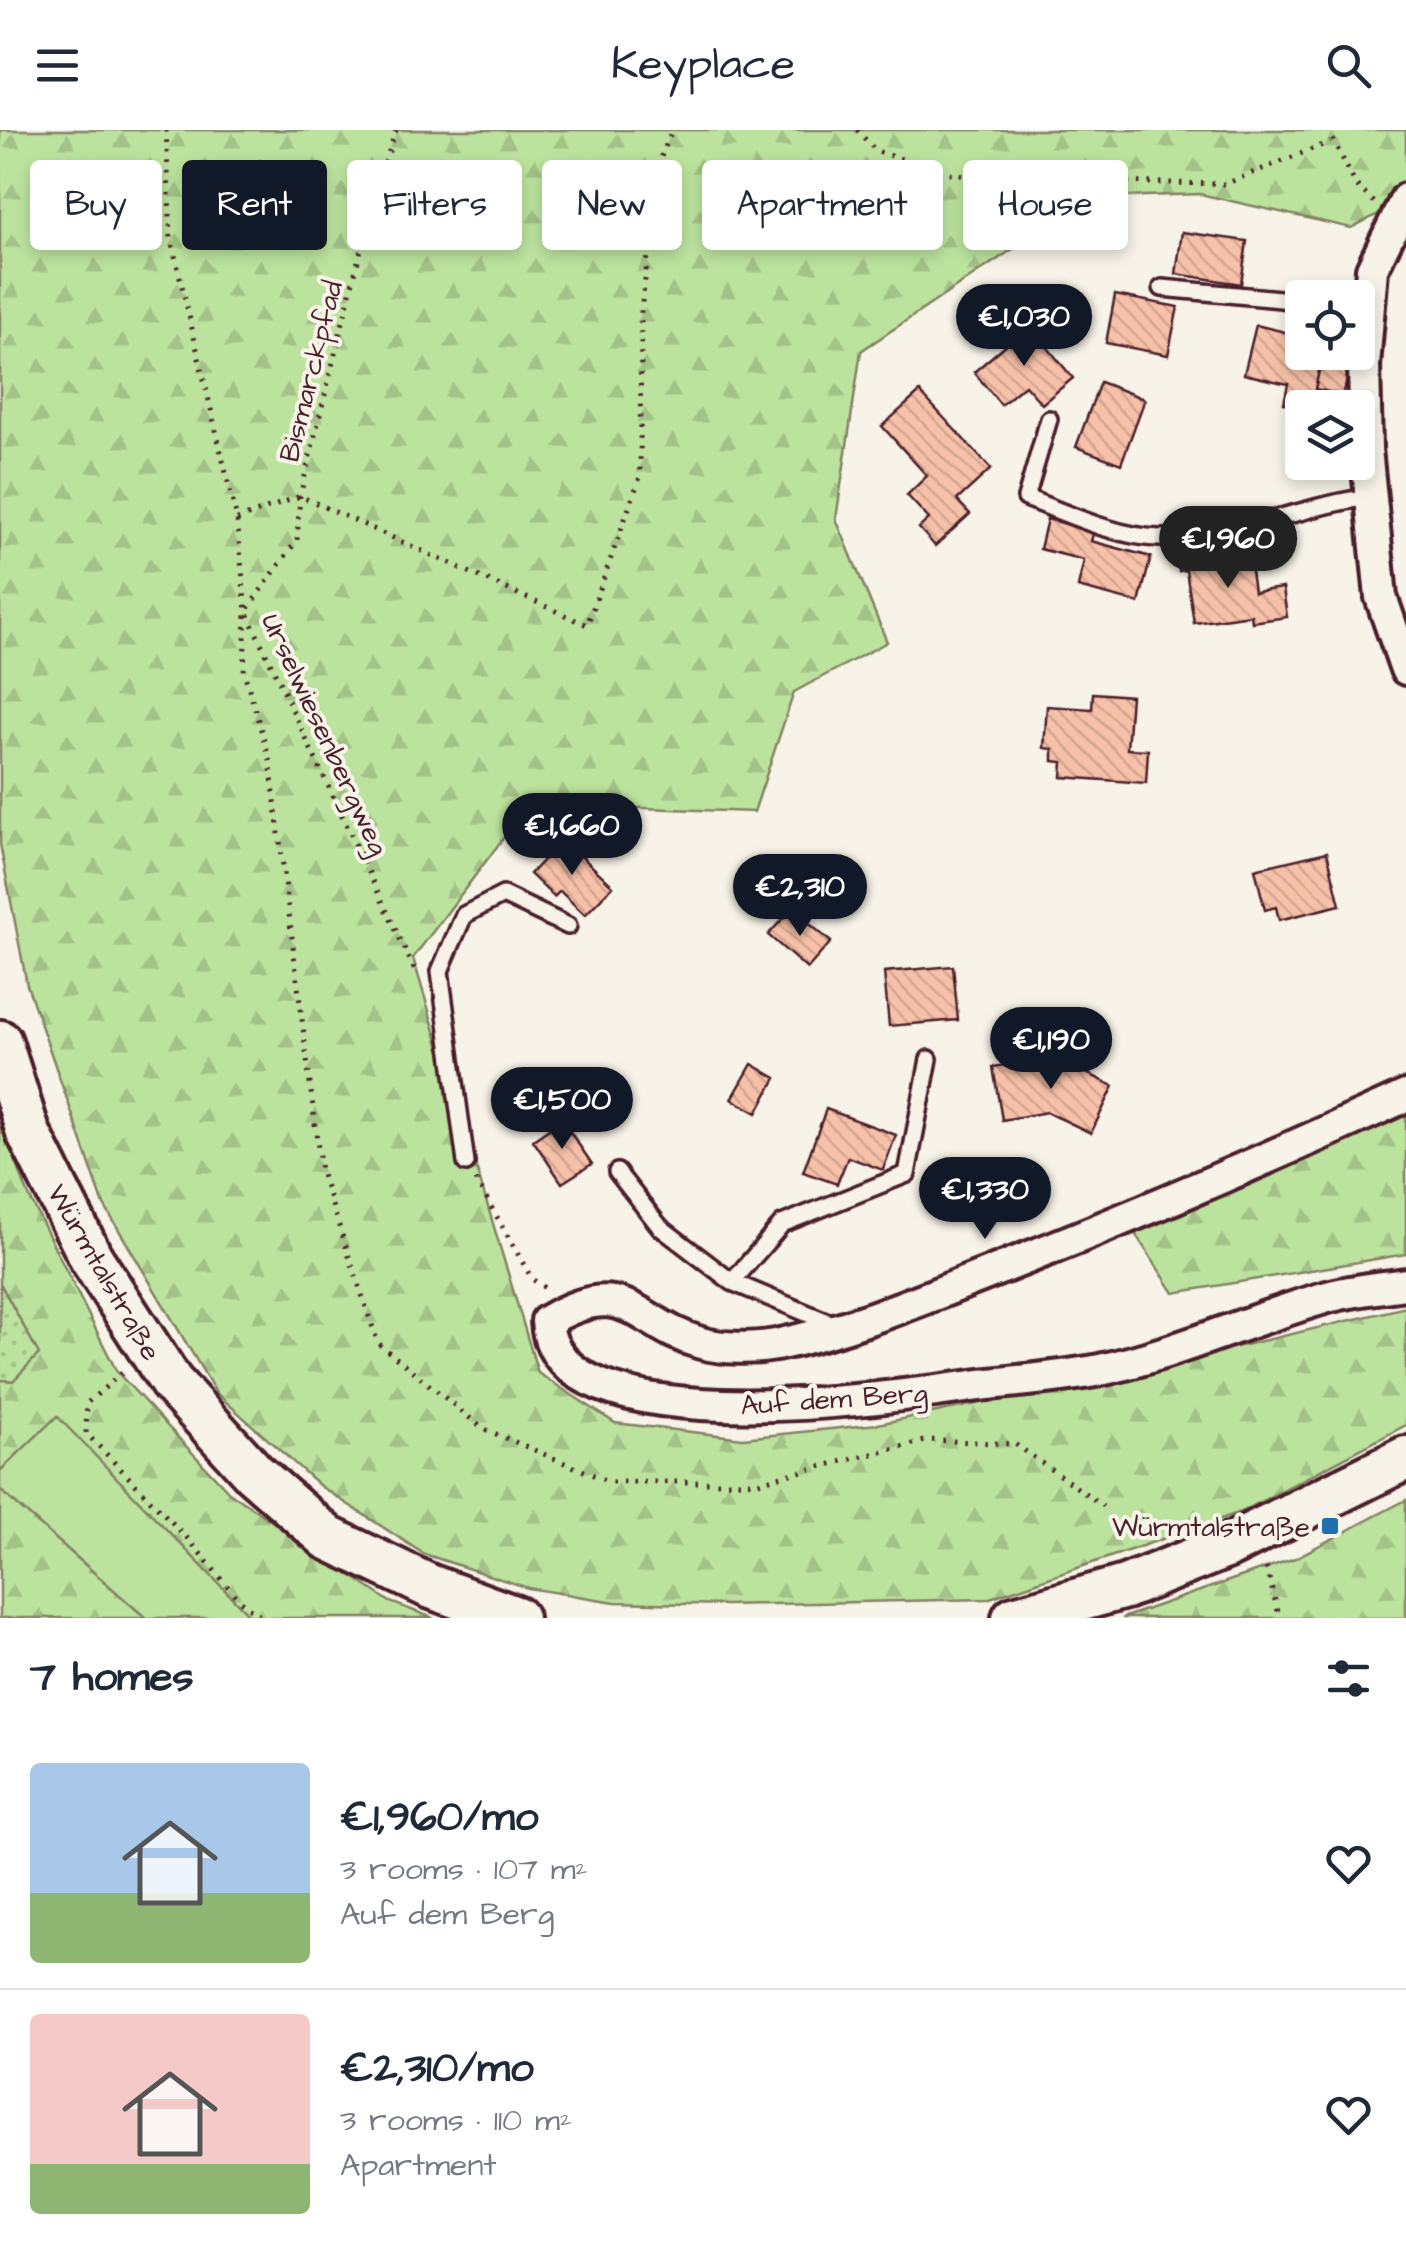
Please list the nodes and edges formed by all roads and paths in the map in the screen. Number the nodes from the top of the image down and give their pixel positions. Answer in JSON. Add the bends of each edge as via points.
{"nodes":[{"id":1,"x":166,"y":130,"type":"edge"},
{"id":2,"x":396,"y":130,"type":"edge"},
{"id":3,"x":672,"y":130,"type":"edge"},
{"id":4,"x":857,"y":130,"type":"edge"},
{"id":5,"x":1328,"y":130,"type":"edge"},
{"id":6,"x":1330,"y":142,"type":"junction"},
{"id":7,"x":1399,"y":210,"type":"edge"},
{"id":8,"x":1369,"y":280,"type":"edge"},
{"id":9,"x":1162,"y":288,"type":"dead end"},
{"id":10,"x":1285,"y":299,"type":"edge"},
{"id":11,"x":1364,"y":370,"type":"edge"},
{"id":12,"x":1049,"y":419,"type":"dead end"},
{"id":13,"x":300,"y":496,"type":"junction"},
{"id":14,"x":1372,"y":497,"type":"junction"},
{"id":15,"x":237,"y":520,"type":"junction"},
{"id":16,"x":246,"y":610,"type":"junction"},
{"id":17,"x":1406,"y":670,"type":"edge"},
{"id":18,"x":568,"y":926,"type":"dead end"},
{"id":19,"x":416,"y":976,"type":"dead end"},
{"id":20,"x":0,"y":1042,"type":"edge"},
{"id":21,"x":928,"y":1059,"type":"dead end"},
{"id":22,"x":1406,"y":1096,"type":"edge"},
{"id":23,"x":466,"y":1162,"type":"joint"},
{"id":24,"x":617,"y":1172,"type":"dead end"},
{"id":25,"x":732,"y":1282,"type":"junction"},
{"id":26,"x":1406,"y":1284,"type":"edge"},
{"id":27,"x":570,"y":1308,"type":"junction"},
{"id":28,"x":839,"y":1327,"type":"junction"},
{"id":29,"x":147,"y":1351,"type":"junction"},
{"id":30,"x":1406,"y":1458,"type":"edge"},
{"id":31,"x":1104,"y":1506,"type":"dead end"},
{"id":32,"x":1256,"y":1532,"type":"junction"},
{"id":33,"x":262,"y":1618,"type":"edge"},
{"id":34,"x":516,"y":1618,"type":"edge"},
{"id":35,"x":1014,"y":1618,"type":"edge"},
{"id":36,"x":1280,"y":1618,"type":"edge"}],
"edges":[{"from":1,"to":15,"type":"path","name":"Urselwiesenbergweg","via":[[171,239]]},
{"from":2,"to":13,"type":"path","name":"Bismarckpfad"},
{"from":3,"to":13,"type":"path","via":[[661,157],[641,310],[640,476],[587,625]]},
{"from":4,"to":6,"type":"path","via":[[876,151],[950,174],[1055,181],[1225,184]]},
{"from":5,"to":6,"type":"path"},
{"from":6,"to":7,"type":"path","via":[[1356,184]]},
{"from":7,"to":8,"type":"street"},
{"from":9,"to":10,"type":"lane"},
{"from":11,"to":14,"type":"street"},
{"from":12,"to":14,"type":"lane","via":[[1026,498],[1158,538],[1240,528]]},
{"from":13,"to":15,"type":"path"},
{"from":13,"to":16,"type":"path","name":"Bismarckpfad","via":[[297,540]]},
{"from":14,"to":17,"type":"street","via":[[1380,596]]},
{"from":15,"to":16,"type":"path","name":"Urselwiesenbergweg"},
{"from":16,"to":19,"type":"path","name":"Urselwiesenbergweg"},
{"from":16,"to":31,"type":"path","via":[[244,672],[270,761],[322,1172],[378,1344],[482,1428],[610,1482],[758,1482],[929,1440],[1015,1444]]},
{"from":18,"to":23,"type":"lane","via":[[503,894],[464,915],[440,971]]},
{"from":20,"to":29,"type":"main road","name":"Würmtalstraße","via":[[28,1132]]},
{"from":21,"to":25,"type":"lane","via":[[907,1174],[782,1224]]},
{"from":22,"to":28,"type":"street","name":"Auf dem Berg","via":[[1145,1212]]},
{"from":23,"to":27,"type":"path","via":[[532,1279]]},
{"from":24,"to":25,"type":"lane","via":[[660,1227]]},
{"from":25,"to":28,"type":"lane"},
{"from":26,"to":27,"type":"street","name":"Auf dem Berg","via":[[1329,1296],[1101,1370],[750,1408],[638,1395],[598,1381],[561,1360],[548,1340],[548,1321]]},
{"from":27,"to":28,"type":"street","name":"Auf dem Berg","via":[[616,1301],[700,1342],[740,1347],[772,1346]]},
{"from":29,"to":33,"type":"path","via":[[87,1403],[86,1432]]},
{"from":29,"to":34,"type":"main road","name":"Würmtalstraße","via":[[254,1473],[328,1538]]},
{"from":30,"to":32,"type":"main road"},
{"from":32,"to":35,"type":"main road","via":[[1125,1587]]},
{"from":32,"to":36,"type":"path"}]}
